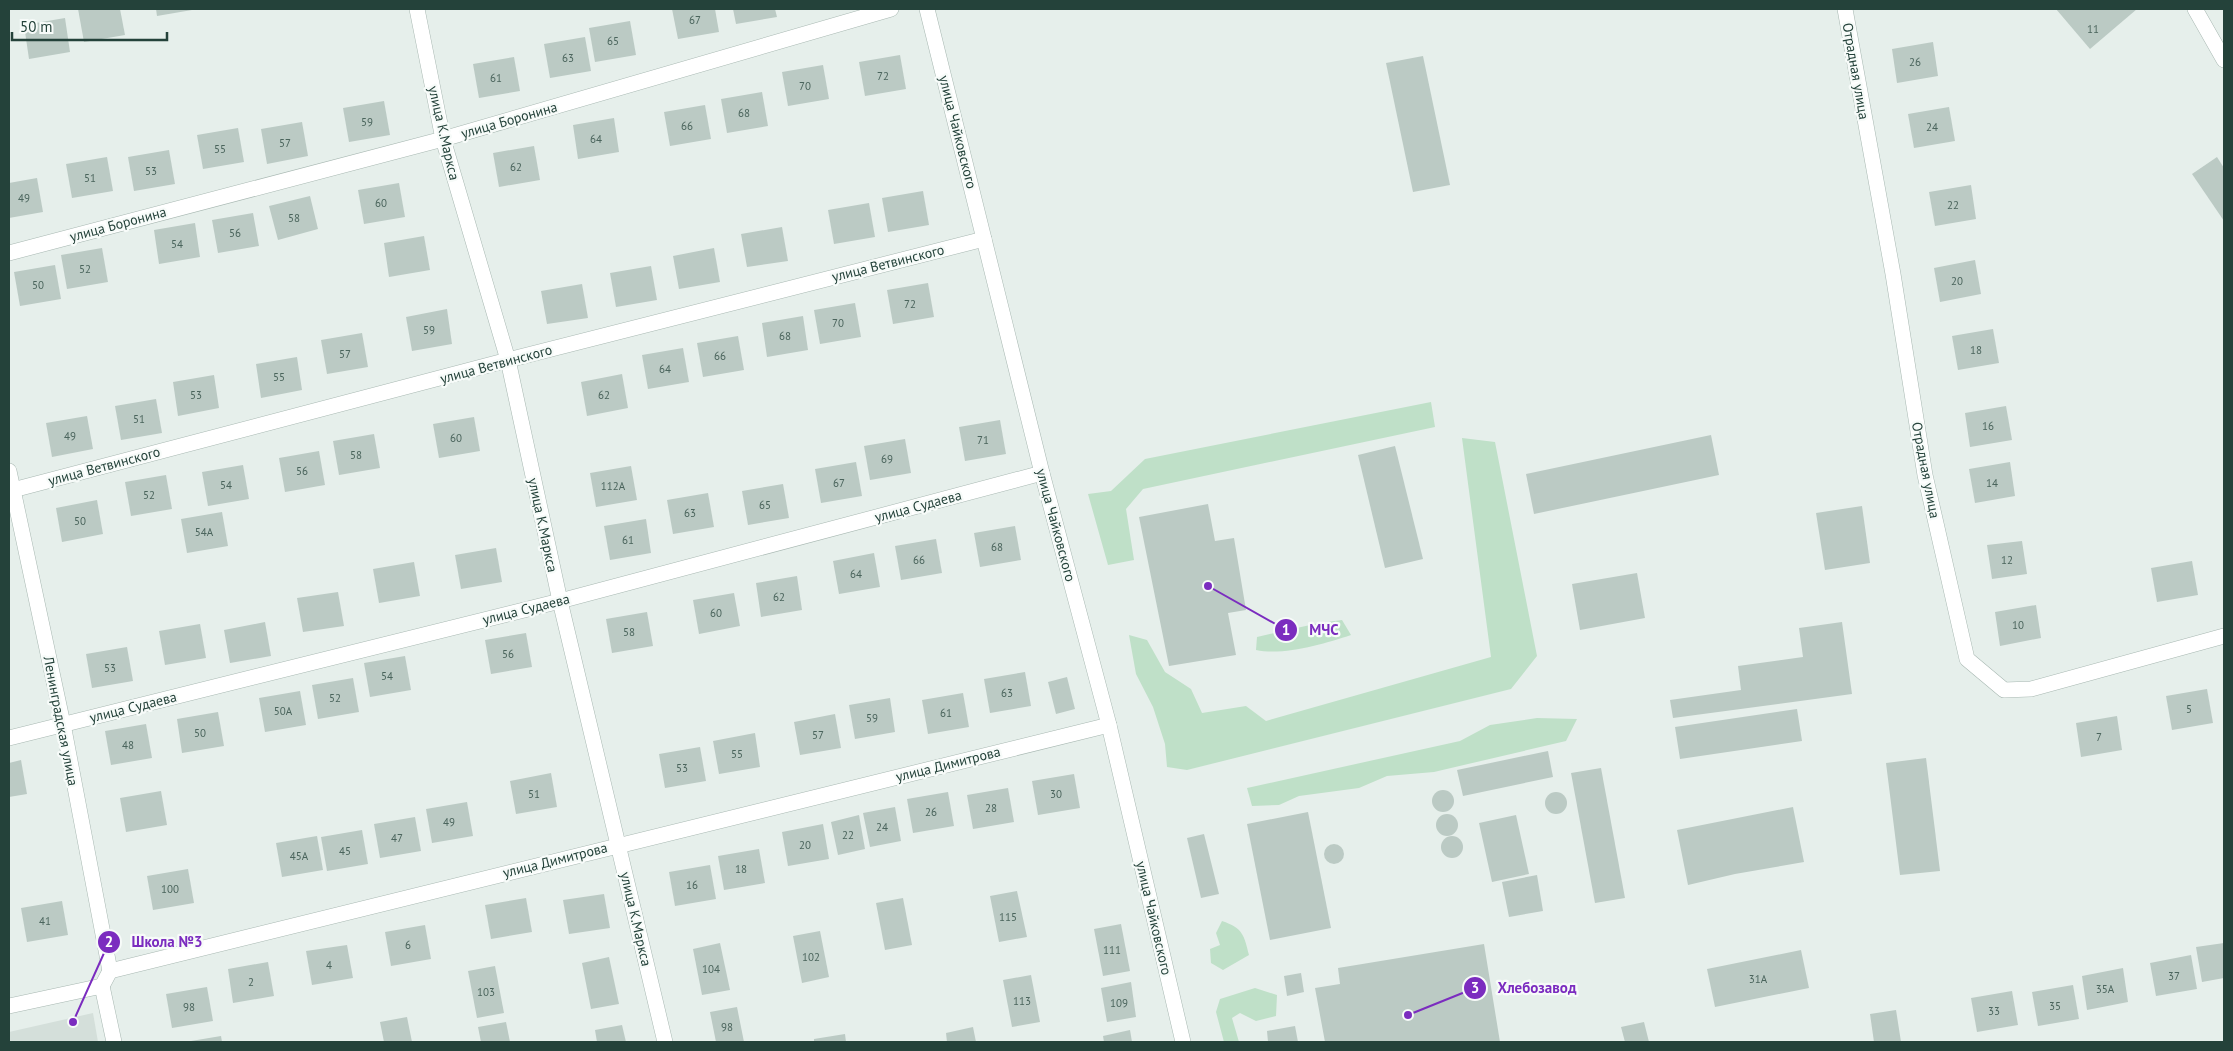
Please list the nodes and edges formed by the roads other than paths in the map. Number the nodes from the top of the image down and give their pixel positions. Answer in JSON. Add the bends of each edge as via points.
{"nodes":[{"id":1,"x":417,"y":9,"type":"edge"},
{"id":2,"x":891,"y":9,"type":"edge"},
{"id":3,"x":927,"y":9,"type":"edge"},
{"id":4,"x":1845,"y":9,"type":"edge"},
{"id":5,"x":2194,"y":9,"type":"edge"},
{"id":6,"x":2224,"y":60,"type":"edge"},
{"id":7,"x":443,"y":139,"type":"junction"},
{"id":8,"x":984,"y":239,"type":"junction"},
{"id":9,"x":9,"y":252,"type":"edge"},
{"id":10,"x":508,"y":360,"type":"junction"},
{"id":11,"x":9,"y":471,"type":"edge"},
{"id":12,"x":1042,"y":473,"type":"junction"},
{"id":13,"x":11,"y":490,"type":"edge"},
{"id":14,"x":560,"y":601,"type":"junction"},
{"id":15,"x":2224,"y":636,"type":"edge"},
{"id":16,"x":63,"y":724,"type":"junction"},
{"id":17,"x":1110,"y":725,"type":"junction"},
{"id":18,"x":9,"y":738,"type":"edge"},
{"id":19,"x":619,"y":844,"type":"junction"},
{"id":20,"x":110,"y":971,"type":"junction"},
{"id":21,"x":102,"y":986,"type":"junction"},
{"id":22,"x":9,"y":1006,"type":"edge"},
{"id":23,"x":114,"y":1042,"type":"edge"},
{"id":24,"x":665,"y":1042,"type":"edge"},
{"id":25,"x":1183,"y":1042,"type":"edge"}],
"edges":[{"from":1,"to":7,"type":"street","name":"улица К.Маркса"},
{"from":2,"to":7,"type":"street","name":"улица Боронина"},
{"from":3,"to":8,"type":"street","name":"улица Чайковского"},
{"from":4,"to":15,"type":"street","name":"Отрадная улица","via":[[1925,475],[1967,659],[2004,690],[2031,689]]},
{"from":5,"to":6,"type":"street"},
{"from":7,"to":9,"type":"street","name":"улица Боронина"},
{"from":7,"to":10,"type":"street","name":"улица К.Маркса"},
{"from":8,"to":10,"type":"street","name":"улица Ветвинского"},
{"from":8,"to":12,"type":"street","name":"улица Чайковского"},
{"from":10,"to":13,"type":"street","name":"улица Ветвинского"},
{"from":10,"to":14,"type":"street","name":"улица К.Маркса"},
{"from":11,"to":13,"type":"street","name":"Ленинградская улица"},
{"from":12,"to":14,"type":"street","name":"улица Судаева"},
{"from":12,"to":17,"type":"street","name":"улица Чайковского"},
{"from":13,"to":16,"type":"street","name":"Ленинградская улица"},
{"from":14,"to":16,"type":"street","name":"улица Судаева"},
{"from":14,"to":19,"type":"street","name":"улица К.Маркса"},
{"from":16,"to":18,"type":"street","name":"улица Судаева"},
{"from":16,"to":20,"type":"street","name":"Ленинградская улица"},
{"from":17,"to":19,"type":"street","name":"улица Димитрова"},
{"from":17,"to":25,"type":"street","name":"улица Чайковского"},
{"from":19,"to":20,"type":"street","name":"улица Димитрова"},
{"from":19,"to":24,"type":"street","name":"улица К.Маркса"},
{"from":20,"to":21,"type":"street"},
{"from":21,"to":22,"type":"street"},
{"from":21,"to":23,"type":"street"}]}
